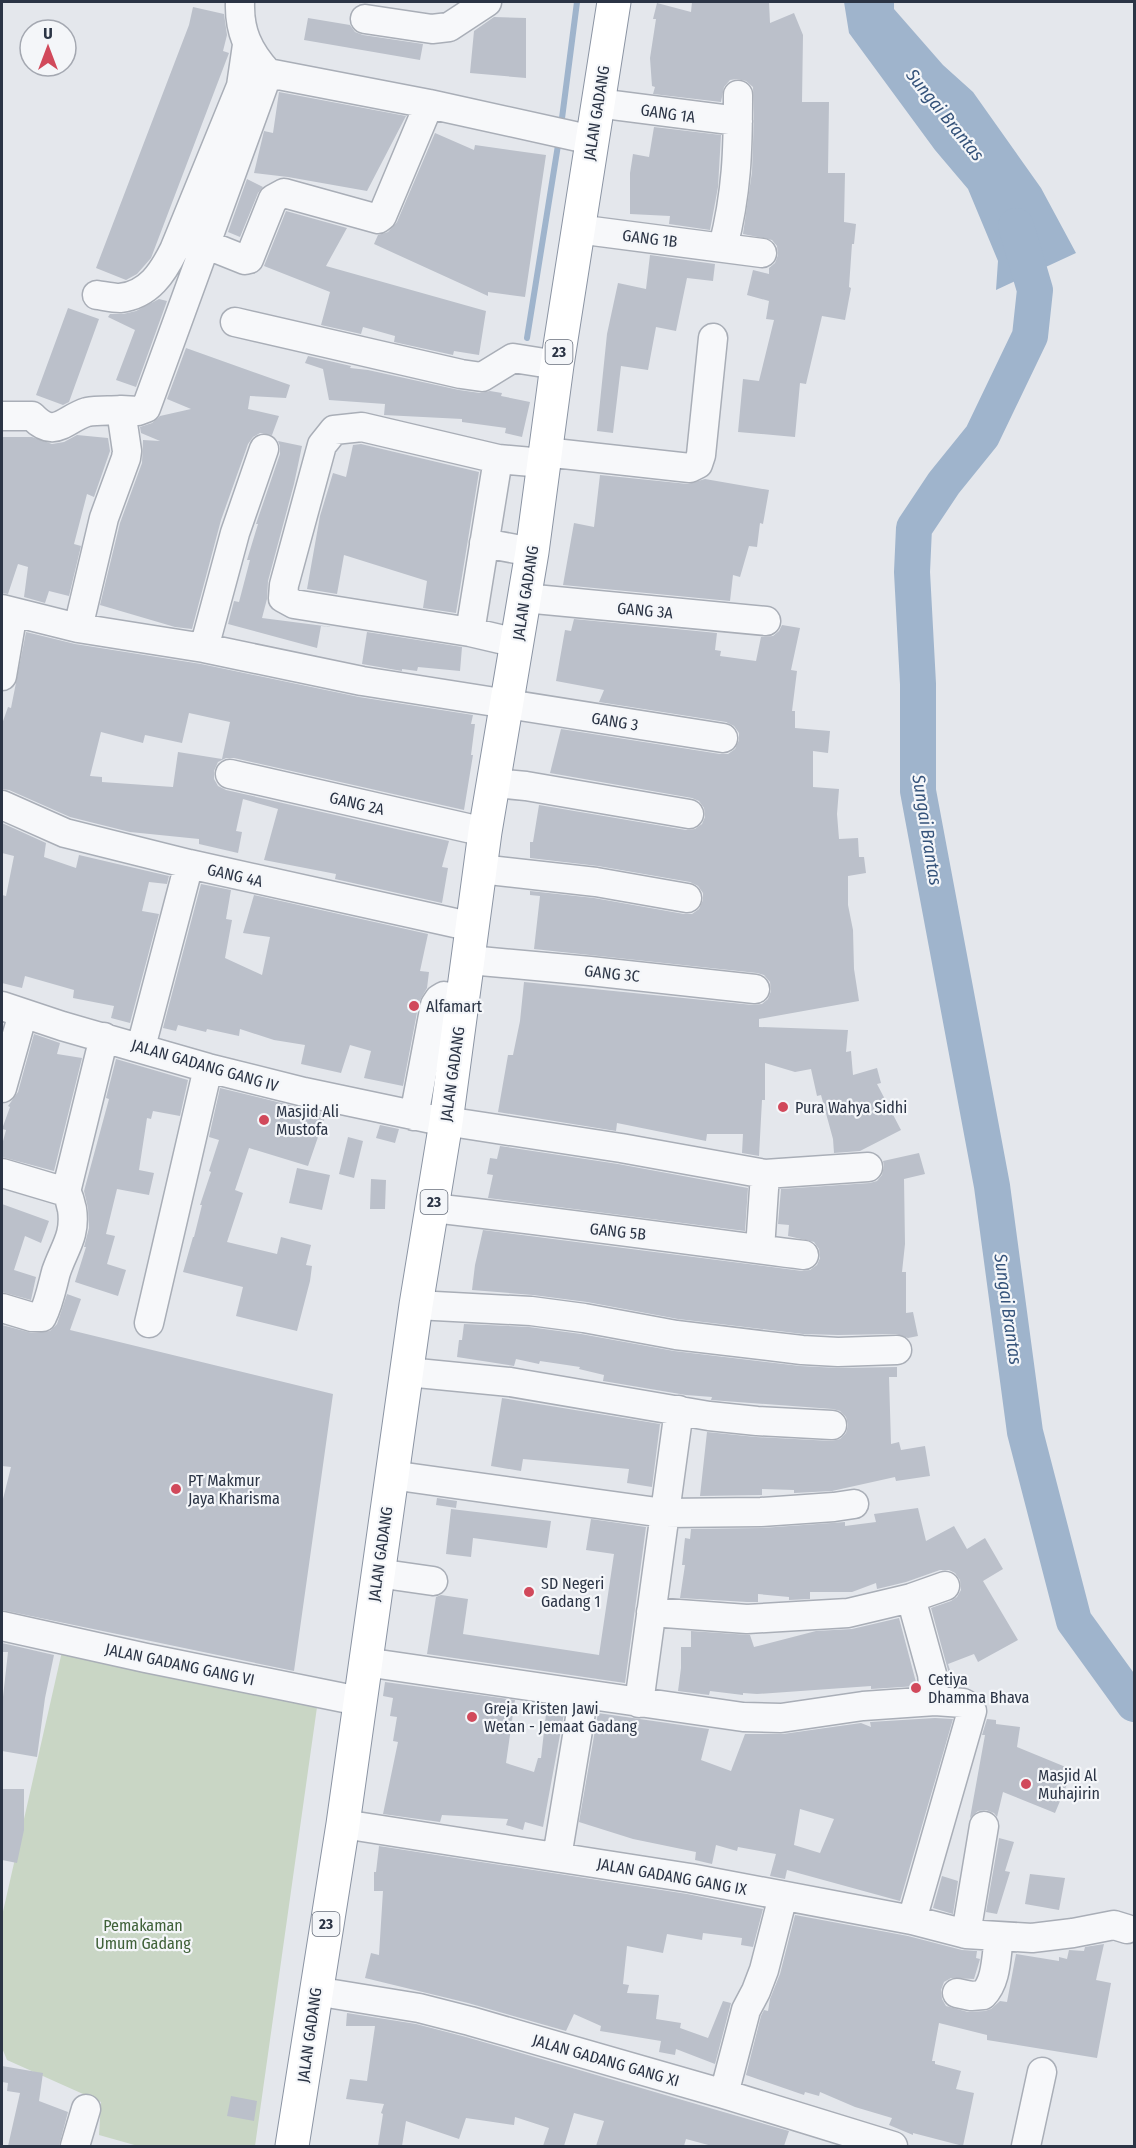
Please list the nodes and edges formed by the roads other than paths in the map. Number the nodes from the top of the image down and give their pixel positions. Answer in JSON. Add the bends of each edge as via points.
{"nodes":[{"id":1,"x":240,"y":2,"type":"edge"},
{"id":2,"x":487,"y":2,"type":"edge"},
{"id":3,"x":615,"y":2,"type":"edge"},
{"id":4,"x":365,"y":19,"type":"dead end"},
{"id":5,"x":247,"y":45,"type":"junction"},
{"id":6,"x":267,"y":73,"type":"junction"},
{"id":7,"x":429,"y":104,"type":"junction"},
{"id":8,"x":597,"y":104,"type":"junction"},
{"id":9,"x":570,"y":135,"type":"junction"},
{"id":10,"x":577,"y":229,"type":"junction"},
{"id":11,"x":205,"y":244,"type":"junction"},
{"id":12,"x":723,"y":247,"type":"junction"},
{"id":13,"x":762,"y":253,"type":"dead end"},
{"id":14,"x":97,"y":295,"type":"dead end"},
{"id":15,"x":235,"y":322,"type":"dead end"},
{"id":16,"x":713,"y":338,"type":"dead end"},
{"id":17,"x":557,"y":364,"type":"junction"},
{"id":18,"x":121,"y":410,"type":"junction"},
{"id":19,"x":2,"y":416,"type":"edge"},
{"id":20,"x":264,"y":449,"type":"dead end"},
{"id":21,"x":544,"y":458,"type":"junction"},
{"id":22,"x":498,"y":459,"type":"junction"},
{"id":23,"x":484,"y":543,"type":"junction"},
{"id":24,"x":532,"y":552,"type":"junction"},
{"id":25,"x":524,"y":598,"type":"junction"},
{"id":26,"x":7,"y":610,"type":"edge"},
{"id":27,"x":766,"y":621,"type":"dead end"},
{"id":28,"x":78,"y":628,"type":"junction"},
{"id":29,"x":470,"y":632,"type":"junction"},
{"id":30,"x":517,"y":643,"type":"junction"},
{"id":31,"x":204,"y":648,"type":"junction"},
{"id":32,"x":2,"y":676,"type":"edge"},
{"id":33,"x":506,"y":704,"type":"junction"},
{"id":34,"x":723,"y":738,"type":"dead end"},
{"id":35,"x":230,"y":774,"type":"dead end"},
{"id":36,"x":494,"y":783,"type":"junction"},
{"id":37,"x":2,"y":805,"type":"edge"},
{"id":38,"x":689,"y":814,"type":"dead end"},
{"id":39,"x":485,"y":832,"type":"junction"},
{"id":40,"x":189,"y":864,"type":"junction"},
{"id":41,"x":480,"y":869,"type":"junction"},
{"id":42,"x":687,"y":898,"type":"dead end"},
{"id":43,"x":473,"y":927,"type":"junction"},
{"id":44,"x":469,"y":960,"type":"junction"},
{"id":45,"x":755,"y":989,"type":"dead end"},
{"id":46,"x":462,"y":1001,"type":"junction"},
{"id":47,"x":12,"y":1009,"type":"edge"},
{"id":48,"x":104,"y":1037,"type":"junction"},
{"id":49,"x":141,"y":1047,"type":"junction"},
{"id":50,"x":208,"y":1068,"type":"junction"},
{"id":51,"x":2,"y":1088,"type":"edge"},
{"id":52,"x":414,"y":1116,"type":"junction"},
{"id":53,"x":446,"y":1122,"type":"junction"},
{"id":54,"x":868,"y":1167,"type":"dead end"},
{"id":55,"x":2,"y":1173,"type":"edge"},
{"id":56,"x":765,"y":1174,"type":"junction"},
{"id":57,"x":66,"y":1192,"type":"junction"},
{"id":58,"x":433,"y":1208,"type":"junction"},
{"id":59,"x":760,"y":1250,"type":"junction"},
{"id":60,"x":804,"y":1255,"type":"dead end"},
{"id":61,"x":416,"y":1305,"type":"junction"},
{"id":62,"x":2,"y":1308,"type":"edge"},
{"id":63,"x":149,"y":1323,"type":"dead end"},
{"id":64,"x":897,"y":1350,"type":"dead end"},
{"id":65,"x":407,"y":1372,"type":"junction"},
{"id":66,"x":679,"y":1410,"type":"junction"},
{"id":67,"x":832,"y":1425,"type":"dead end"},
{"id":68,"x":392,"y":1474,"type":"junction"},
{"id":69,"x":854,"y":1504,"type":"dead end"},
{"id":70,"x":664,"y":1513,"type":"junction"},
{"id":71,"x":377,"y":1573,"type":"junction"},
{"id":72,"x":433,"y":1581,"type":"dead end"},
{"id":73,"x":945,"y":1586,"type":"dead end"},
{"id":74,"x":911,"y":1598,"type":"junction"},
{"id":75,"x":651,"y":1612,"type":"junction"},
{"id":76,"x":2,"y":1626,"type":"edge"},
{"id":77,"x":365,"y":1662,"type":"junction"},
{"id":78,"x":584,"y":1694,"type":"junction"},
{"id":79,"x":359,"y":1701,"type":"junction"},
{"id":80,"x":935,"y":1701,"type":"junction"},
{"id":81,"x":639,"y":1703,"type":"junction"},
{"id":82,"x":343,"y":1824,"type":"junction"},
{"id":83,"x":984,"y":1826,"type":"dead end"},
{"id":84,"x":557,"y":1857,"type":"junction"},
{"id":85,"x":783,"y":1896,"type":"junction"},
{"id":86,"x":912,"y":1920,"type":"junction"},
{"id":87,"x":1128,"y":1929,"type":"dead end"},
{"id":88,"x":966,"y":1934,"type":"junction"},
{"id":89,"x":999,"y":1937,"type":"junction"},
{"id":90,"x":315,"y":1991,"type":"junction"},
{"id":91,"x":957,"y":1994,"type":"dead end"},
{"id":92,"x":1042,"y":2072,"type":"dead end"},
{"id":93,"x":724,"y":2094,"type":"junction"},
{"id":94,"x":86,"y":2109,"type":"dead end"},
{"id":95,"x":859,"y":2141,"type":"edge"},
{"id":96,"x":75,"y":2146,"type":"edge"},
{"id":97,"x":292,"y":2146,"type":"edge"},
{"id":98,"x":893,"y":2146,"type":"edge"},
{"id":99,"x":1026,"y":2146,"type":"edge"}],
"edges":[{"from":1,"to":5,"type":"street"},
{"from":2,"to":4,"type":"street","via":[[449,27]]},
{"from":3,"to":8,"type":"highway","name":"JALAN GADANG","number":"23"},
{"from":5,"to":6,"type":"street"},
{"from":5,"to":14,"type":"street","via":[[242,86],[162,273],[140,292],[121,298]]},
{"from":6,"to":7,"type":"street"},
{"from":6,"to":11,"type":"street"},
{"from":7,"to":9,"type":"street"},
{"from":7,"to":11,"type":"street","via":[[378,219],[284,193],[273,199],[249,259]]},
{"from":8,"to":9,"type":"highway","name":"JALAN GADANG","number":"23"},
{"from":8,"to":12,"type":"street","name":"GANG 1A","via":[[738,108],[733,209]]},
{"from":9,"to":10,"type":"highway","name":"JALAN GADANG","number":"23"},
{"from":10,"to":12,"type":"street","name":"GANG 1B"},
{"from":10,"to":17,"type":"highway","name":"JALAN GADANG","number":"23"},
{"from":11,"to":18,"type":"street","via":[[146,408]]},
{"from":12,"to":13,"type":"street","name":"GANG 1B"},
{"from":15,"to":17,"type":"street","via":[[482,377],[513,358]]},
{"from":16,"to":21,"type":"street","via":[[698,464],[690,468]]},
{"from":17,"to":21,"type":"highway","name":"JALAN GADANG","number":"23"},
{"from":18,"to":19,"type":"street","via":[[88,412],[60,426],[48,427],[32,416]]},
{"from":18,"to":28,"type":"street","via":[[126,458],[104,518]]},
{"from":20,"to":31,"type":"street","via":[[235,533]]},
{"from":21,"to":22,"type":"street"},
{"from":21,"to":24,"type":"highway","name":"JALAN GADANG","number":"23"},
{"from":22,"to":23,"type":"street"},
{"from":22,"to":29,"type":"street","via":[[362,427],[334,430],[322,445],[284,585],[282,598],[294,604]]},
{"from":23,"to":24,"type":"street"},
{"from":23,"to":29,"type":"street"},
{"from":24,"to":25,"type":"highway","name":"JALAN GADANG","number":"23"},
{"from":25,"to":27,"type":"street","name":"GANG 3A"},
{"from":25,"to":30,"type":"highway","name":"JALAN GADANG","number":"23"},
{"from":26,"to":28,"type":"street","name":"GANG 3"},
{"from":26,"to":32,"type":"street"},
{"from":28,"to":31,"type":"street","name":"GANG 3"},
{"from":29,"to":30,"type":"street"},
{"from":30,"to":33,"type":"highway","name":"JALAN GADANG","number":"23"},
{"from":31,"to":33,"type":"street","name":"GANG 3","via":[[362,681]]},
{"from":33,"to":34,"type":"street","name":"GANG 3"},
{"from":33,"to":36,"type":"highway","name":"JALAN GADANG","number":"23"},
{"from":35,"to":39,"type":"street","name":"GANG 2A"},
{"from":36,"to":38,"type":"street"},
{"from":36,"to":39,"type":"highway","name":"JALAN GADANG","number":"23"},
{"from":37,"to":40,"type":"street","name":"GANG 4A","via":[[65,833]]},
{"from":39,"to":41,"type":"highway","name":"JALAN GADANG","number":"23"},
{"from":40,"to":43,"type":"street","name":"GANG 4A"},
{"from":40,"to":49,"type":"street"},
{"from":41,"to":42,"type":"street","via":[[596,882]]},
{"from":41,"to":43,"type":"highway","name":"JALAN GADANG","number":"23"},
{"from":43,"to":44,"type":"highway","name":"JALAN GADANG","number":"23"},
{"from":44,"to":45,"type":"street","name":"GANG 3C"},
{"from":44,"to":46,"type":"highway","name":"JALAN GADANG","number":"23"},
{"from":46,"to":52,"type":"street","via":[[444,996],[435,1005]]},
{"from":46,"to":53,"type":"highway","name":"JALAN GADANG","number":"23"},
{"from":47,"to":48,"type":"street","name":"JALAN GADANG GANG IV"},
{"from":47,"to":51,"type":"street"},
{"from":48,"to":49,"type":"street","name":"JALAN GADANG GANG IV"},
{"from":48,"to":57,"type":"street"},
{"from":49,"to":50,"type":"street","name":"JALAN GADANG GANG IV"},
{"from":50,"to":52,"type":"street","name":"JALAN GADANG GANG IV"},
{"from":50,"to":63,"type":"street"},
{"from":52,"to":53,"type":"street","name":"JALAN GADANG GANG IV"},
{"from":53,"to":56,"type":"street","name":"JALAN GADANG GANG IV"},
{"from":53,"to":58,"type":"highway","name":"JALAN GADANG","number":"23"},
{"from":54,"to":56,"type":"street","name":"JALAN GADANG GANG IV"},
{"from":55,"to":57,"type":"street"},
{"from":56,"to":59,"type":"street"},
{"from":57,"to":62,"type":"street","via":[[70,1197],[73,1230],[43,1315],[32,1317]]},
{"from":58,"to":59,"type":"street","name":"GANG 5B"},
{"from":58,"to":61,"type":"highway","name":"JALAN GADANG","number":"23"},
{"from":59,"to":60,"type":"street","name":"GANG 5B"},
{"from":61,"to":64,"type":"street","via":[[584,1317],[676,1335],[802,1350]]},
{"from":61,"to":65,"type":"highway","name":"JALAN GADANG","number":"23"},
{"from":65,"to":66,"type":"street","via":[[510,1382]]},
{"from":65,"to":68,"type":"highway","name":"JALAN GADANG","number":"23"},
{"from":66,"to":67,"type":"street","via":[[757,1421]]},
{"from":66,"to":70,"type":"street"},
{"from":68,"to":70,"type":"street"},
{"from":68,"to":71,"type":"highway","name":"JALAN GADANG","number":"23"},
{"from":69,"to":70,"type":"street","via":[[761,1512]]},
{"from":70,"to":75,"type":"street"},
{"from":71,"to":72,"type":"street"},
{"from":71,"to":77,"type":"highway","name":"JALAN GADANG","number":"23"},
{"from":73,"to":74,"type":"street"},
{"from":74,"to":75,"type":"street","via":[[848,1613],[747,1620]]},
{"from":74,"to":80,"type":"street","via":[[932,1674]]},
{"from":75,"to":81,"type":"street"},
{"from":76,"to":79,"type":"street","name":"JALAN GADANG GANG VI"},
{"from":77,"to":78,"type":"street"},
{"from":77,"to":79,"type":"highway","name":"JALAN GADANG","number":"23"},
{"from":78,"to":81,"type":"street"},
{"from":78,"to":84,"type":"street"},
{"from":79,"to":82,"type":"highway","name":"JALAN GADANG","number":"23"},
{"from":80,"to":81,"type":"street","via":[[781,1718]]},
{"from":80,"to":86,"type":"street","via":[[963,1703],[972,1712]]},
{"from":82,"to":84,"type":"street","name":"JALAN GADANG GANG IX"},
{"from":82,"to":90,"type":"highway","name":"JALAN GADANG","number":"23"},
{"from":83,"to":88,"type":"street"},
{"from":84,"to":85,"type":"street","name":"JALAN GADANG GANG IX"},
{"from":85,"to":86,"type":"street","name":"JALAN GADANG GANG IX"},
{"from":85,"to":93,"type":"street"},
{"from":86,"to":88,"type":"street","name":"JALAN GADANG GANG IX"},
{"from":87,"to":89,"type":"street","name":"JALAN GADANG GANG IX","via":[[1114,1925],[1032,1938]]},
{"from":88,"to":89,"type":"street","name":"JALAN GADANG GANG IX"},
{"from":89,"to":91,"type":"street","via":[[989,1989],[983,1995]]},
{"from":90,"to":93,"type":"street","name":"JALAN GADANG GANG XI","via":[[460,2018]]},
{"from":90,"to":97,"type":"highway","name":"JALAN GADANG","number":"23"},
{"from":92,"to":99,"type":"street"},
{"from":93,"to":95,"type":"street","name":"JALAN GADANG GANG XI"},
{"from":94,"to":96,"type":"street"},
{"from":95,"to":98,"type":"street","name":"JALAN GADANG GANG XI"}]}
